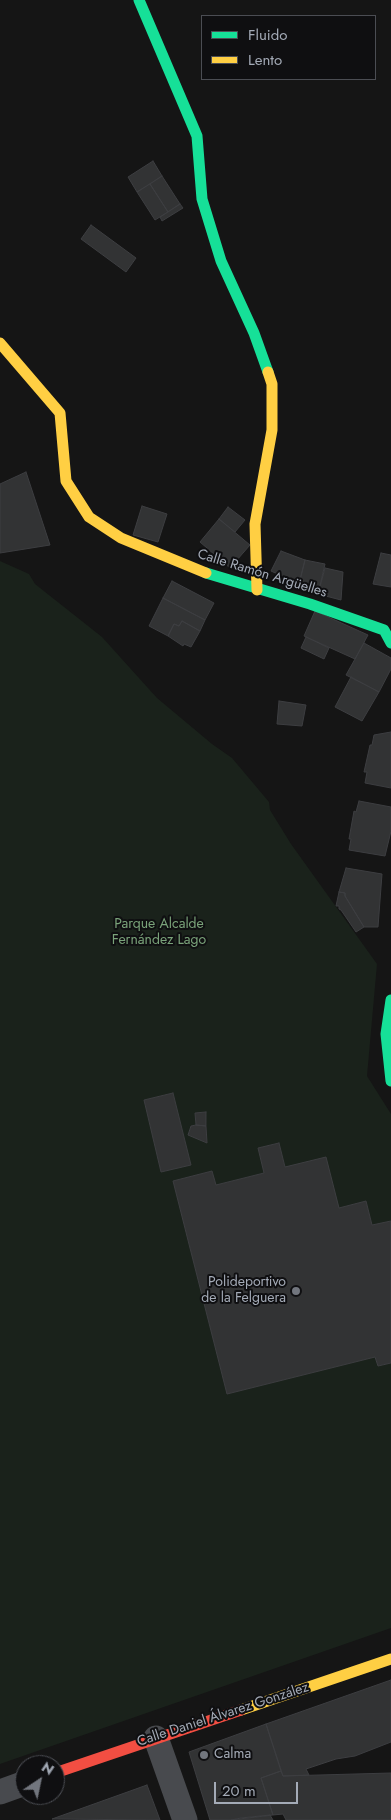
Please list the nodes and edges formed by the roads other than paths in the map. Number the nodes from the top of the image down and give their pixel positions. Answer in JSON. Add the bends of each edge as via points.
{"nodes":[{"id":1,"x":140,"y":0,"type":"edge"},
{"id":2,"x":0,"y":343,"type":"edge"},
{"id":3,"x":257,"y":590,"type":"junction"},
{"id":4,"x":389,"y":631,"type":"edge"},
{"id":5,"x":391,"y":1000,"type":"edge"},
{"id":6,"x":391,"y":1081,"type":"edge"},
{"id":7,"x":391,"y":1659,"type":"edge"},
{"id":8,"x":156,"y":1738,"type":"junction"},
{"id":9,"x":65,"y":1770,"type":"edge"},
{"id":10,"x":15,"y":1787,"type":"edge"},
{"id":11,"x":0,"y":1792,"type":"edge"},
{"id":12,"x":185,"y":1820,"type":"edge"}],
"edges":[{"from":1,"to":3,"type":"street","via":[[147,24],[197,136],[202,199],[221,261],[254,333],[272,384],[272,430],[255,524]]},
{"from":2,"to":3,"type":"street","name":"Calle Ramón Argüelles","via":[[60,412],[66,481],[89,517],[121,538],[193,569]]},
{"from":3,"to":4,"type":"street","name":"Calle Ramón Argüelles"},
{"from":5,"to":6,"type":"street","via":[[386,1034]]},
{"from":7,"to":8,"type":"street","name":"Calle Daniel Álvarez González"},
{"from":8,"to":9,"type":"street","name":"Calle Daniel Álvarez González"},
{"from":8,"to":12,"type":"street"},
{"from":10,"to":11,"type":"street"}]}
